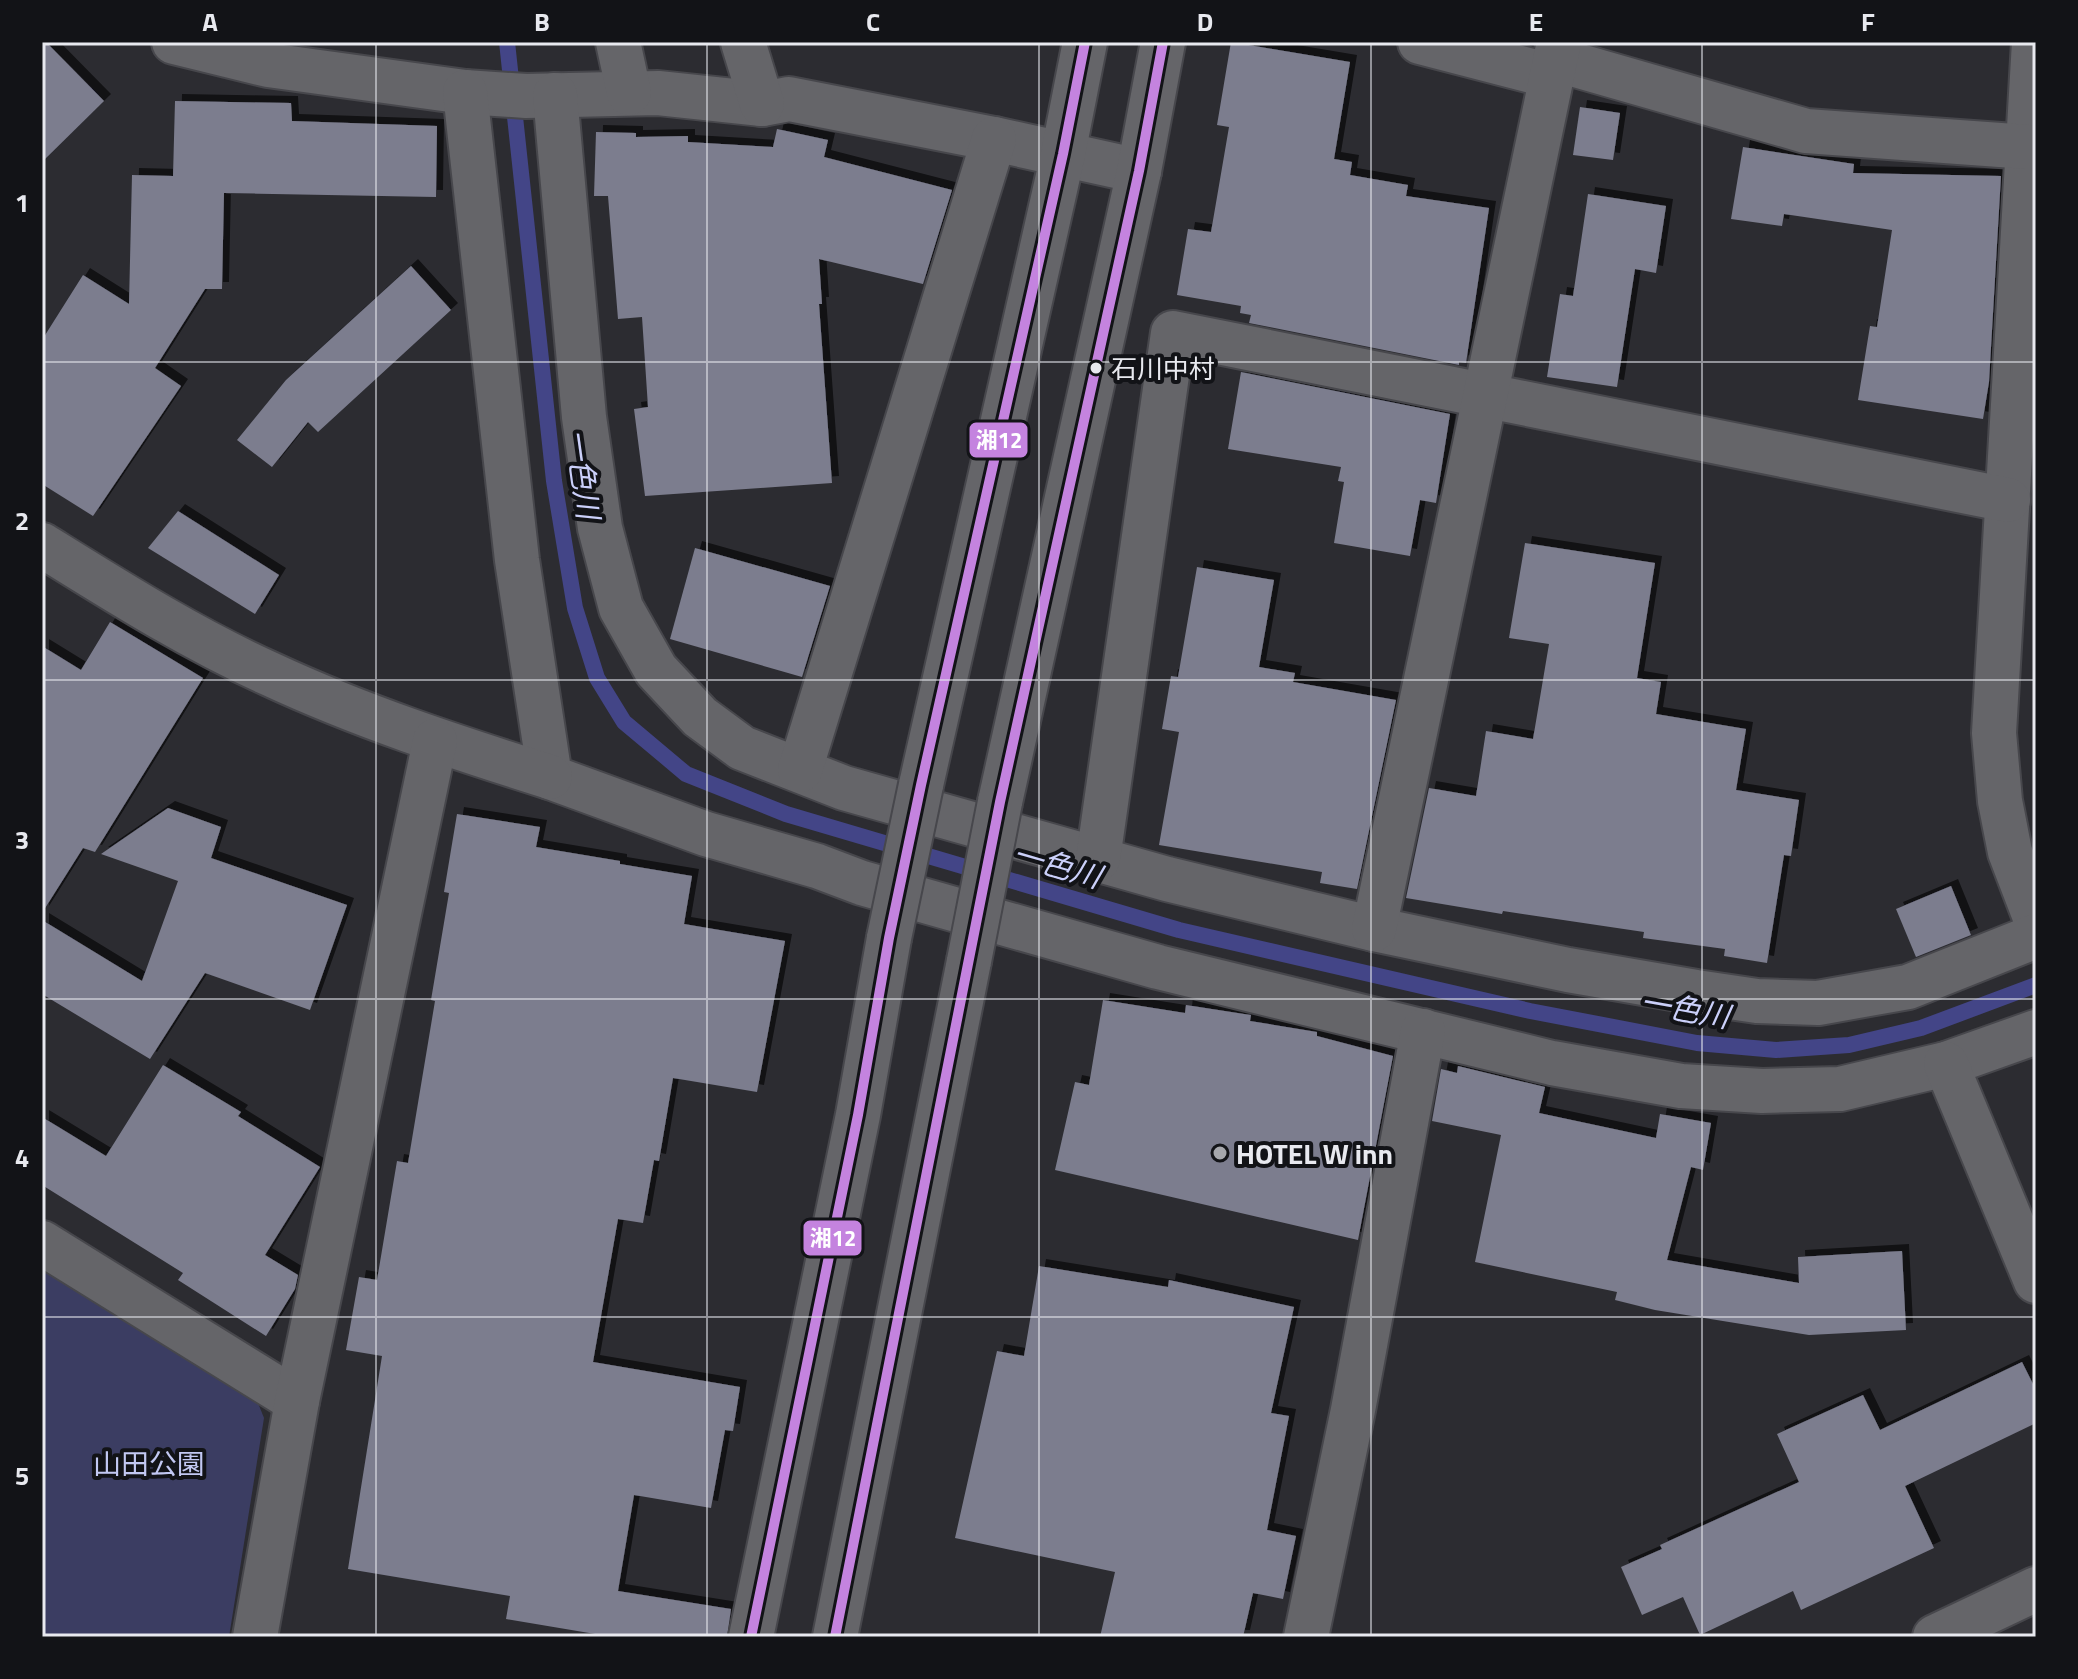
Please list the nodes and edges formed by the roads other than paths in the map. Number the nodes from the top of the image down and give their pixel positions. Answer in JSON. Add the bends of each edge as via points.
{"nodes":[{"id":1,"x":174,"y":42,"type":"edge"},
{"id":2,"x":618,"y":42,"type":"edge"},
{"id":3,"x":743,"y":42,"type":"edge"},
{"id":4,"x":765,"y":42,"type":"edge"},
{"id":5,"x":1085,"y":42,"type":"edge"},
{"id":6,"x":1163,"y":42,"type":"edge"},
{"id":7,"x":1420,"y":42,"type":"edge"},
{"id":8,"x":2034,"y":42,"type":"edge"},
{"id":9,"x":1555,"y":59,"type":"edge"},
{"id":10,"x":465,"y":92,"type":"junction"},
{"id":11,"x":629,"y":93,"type":"junction"},
{"id":12,"x":540,"y":96,"type":"junction"},
{"id":13,"x":762,"y":104,"type":"junction"},
{"id":14,"x":994,"y":139,"type":"junction"},
{"id":15,"x":2028,"y":147,"type":"junction"},
{"id":16,"x":1063,"y":154,"type":"junction"},
{"id":17,"x":1139,"y":171,"type":"junction"},
{"id":18,"x":1485,"y":396,"type":"junction"},
{"id":19,"x":2008,"y":500,"type":"junction"},
{"id":20,"x":42,"y":545,"type":"edge"},
{"id":21,"x":435,"y":741,"type":"junction"},
{"id":22,"x":800,"y":770,"type":"junction"},
{"id":23,"x":550,"y":777,"type":"junction"},
{"id":24,"x":1098,"y":859,"type":"junction"},
{"id":25,"x":2036,"y":920,"type":"edge"},
{"id":26,"x":1374,"y":929,"type":"junction"},
{"id":27,"x":2036,"y":936,"type":"edge"},
{"id":28,"x":1423,"y":1031,"type":"junction"},
{"id":29,"x":2036,"y":1032,"type":"edge"},
{"id":30,"x":1946,"y":1064,"type":"junction"},
{"id":31,"x":42,"y":1243,"type":"edge"},
{"id":32,"x":2036,"y":1281,"type":"edge"},
{"id":33,"x":297,"y":1401,"type":"junction"},
{"id":34,"x":2036,"y":1589,"type":"edge"},
{"id":35,"x":255,"y":1637,"type":"edge"},
{"id":36,"x":751,"y":1637,"type":"edge"},
{"id":37,"x":835,"y":1637,"type":"edge"},
{"id":38,"x":1306,"y":1637,"type":"edge"},
{"id":39,"x":1935,"y":1637,"type":"edge"}],
"edges":[{"from":1,"to":10,"type":"street","via":[[268,65]]},
{"from":2,"to":11,"type":"street"},
{"from":3,"to":13,"type":"street"},
{"from":4,"to":13,"type":"street"},
{"from":5,"to":16,"type":"street"},
{"from":6,"to":17,"type":"street"},
{"from":7,"to":9,"type":"street"},
{"from":8,"to":15,"type":"street"},
{"from":9,"to":15,"type":"street","via":[[1806,131]]},
{"from":9,"to":18,"type":"street"},
{"from":10,"to":12,"type":"street"},
{"from":10,"to":23,"type":"street","via":[[517,560]]},
{"from":11,"to":12,"type":"street"},
{"from":11,"to":13,"type":"street"},
{"from":12,"to":22,"type":"street","via":[[600,528],[621,608],[656,670],[700,717],[742,748]]},
{"from":13,"to":14,"type":"street","via":[[789,99]]},
{"from":14,"to":16,"type":"street"},
{"from":14,"to":22,"type":"street"},
{"from":15,"to":19,"type":"street"},
{"from":16,"to":17,"type":"street"},
{"from":16,"to":36,"type":"street","bridge":true,"via":[[921,785]]},
{"from":17,"to":37,"type":"street","bridge":true,"via":[[1000,802]]},
{"from":18,"to":19,"type":"street"},
{"from":18,"to":24,"type":"street","via":[[1173,333]]},
{"from":18,"to":26,"type":"street"},
{"from":19,"to":25,"type":"street","via":[[1994,733],[2010,852]]},
{"from":20,"to":21,"type":"street","via":[[270,675]]},
{"from":21,"to":23,"type":"street"},
{"from":21,"to":33,"type":"street"},
{"from":22,"to":24,"type":"street","via":[[844,788]]},
{"from":23,"to":28,"type":"street","via":[[862,883],[1158,967]]},
{"from":24,"to":26,"type":"street"},
{"from":26,"to":27,"type":"street","via":[[1696,992],[1818,1003],[1908,987]]},
{"from":28,"to":30,"type":"street","via":[[1552,1063],[1722,1089],[1840,1089]]},
{"from":28,"to":38,"type":"street"},
{"from":29,"to":30,"type":"street"},
{"from":30,"to":32,"type":"street"},
{"from":31,"to":33,"type":"street"},
{"from":33,"to":35,"type":"street"},
{"from":34,"to":39,"type":"street"}]}
